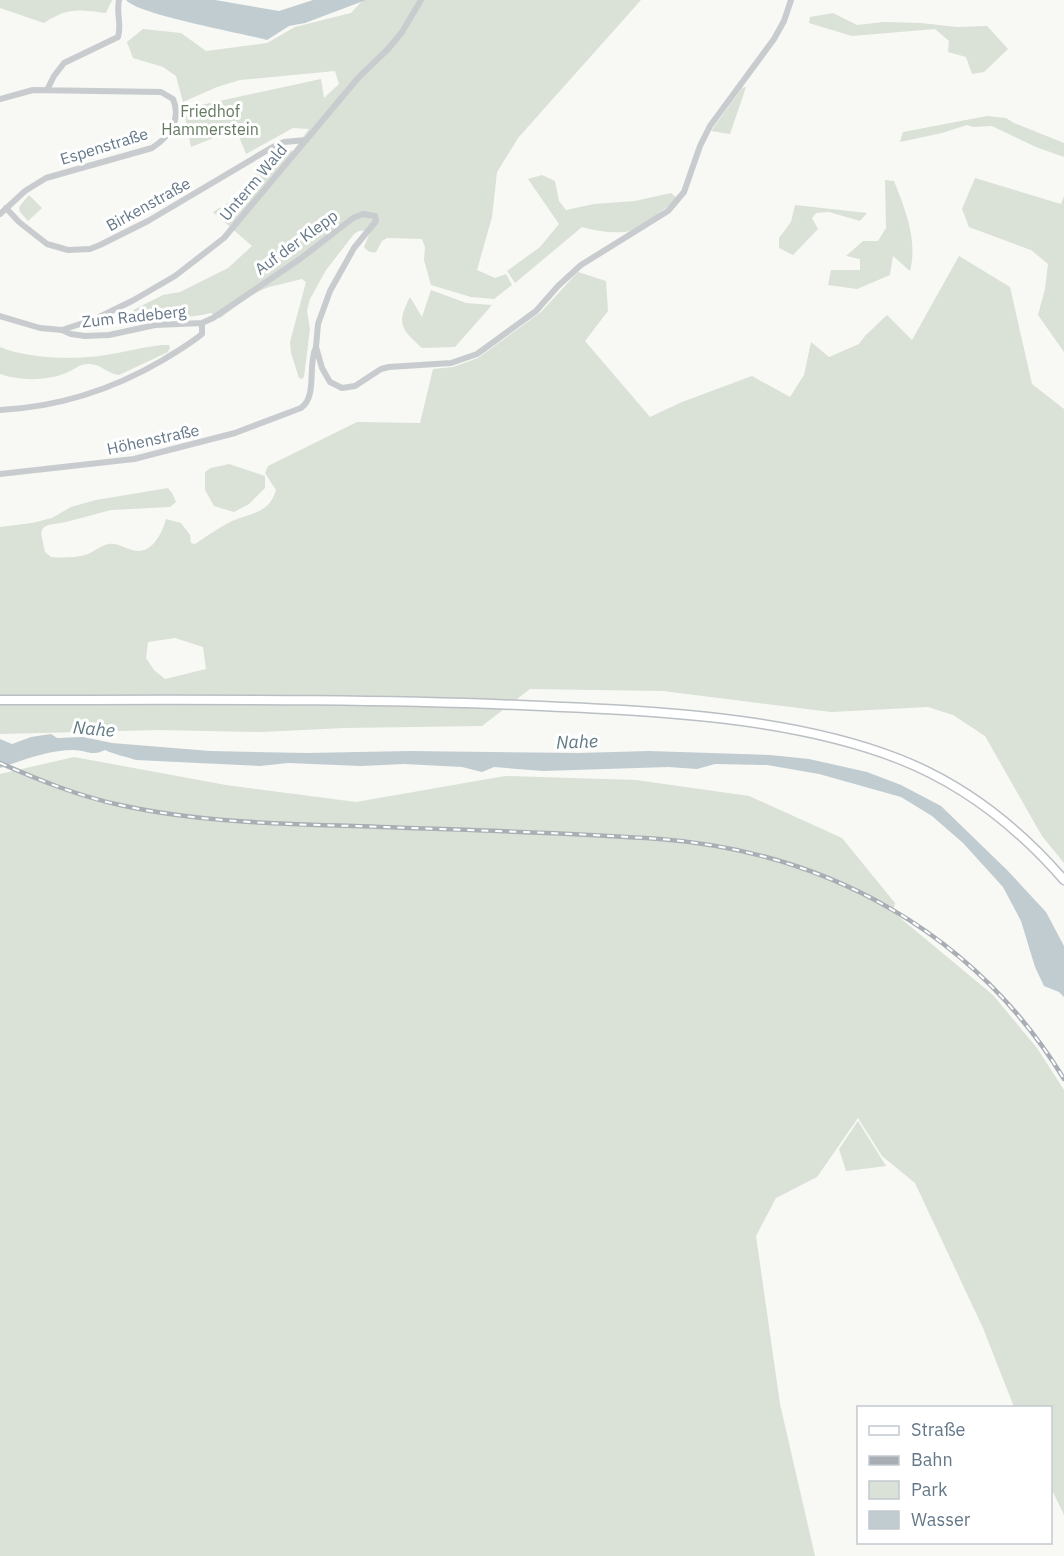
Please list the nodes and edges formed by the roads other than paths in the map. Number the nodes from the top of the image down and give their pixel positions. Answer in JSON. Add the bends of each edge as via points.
{"nodes":[{"id":1,"x":119,"y":0,"type":"edge"},
{"id":2,"x":421,"y":0,"type":"edge"},
{"id":3,"x":791,"y":0,"type":"edge"},
{"id":4,"x":47,"y":90,"type":"junction"},
{"id":5,"x":0,"y":99,"type":"edge"},
{"id":6,"x":306,"y":140,"type":"junction"},
{"id":7,"x":6,"y":208,"type":"junction"},
{"id":8,"x":0,"y":214,"type":"edge"},
{"id":9,"x":0,"y":316,"type":"edge"},
{"id":10,"x":202,"y":323,"type":"junction"},
{"id":11,"x":62,"y":330,"type":"junction"},
{"id":12,"x":316,"y":347,"type":"junction"},
{"id":13,"x":305,"y":405,"type":"joint"},
{"id":14,"x":0,"y":410,"type":"edge"},
{"id":15,"x":0,"y":474,"type":"edge"},
{"id":16,"x":0,"y":700,"type":"edge"},
{"id":17,"x":1064,"y":880,"type":"edge"}],
"edges":[{"from":1,"to":4,"type":"street","via":[[118,37],[64,63]]},
{"from":2,"to":6,"type":"street","name":"Unterm Wald","via":[[389,48]]},
{"from":3,"to":12,"type":"street","name":"Auf der Klepp","via":[[774,39],[710,126],[676,204],[580,265],[536,311],[463,360],[389,367],[348,388],[336,385],[325,375]]},
{"from":4,"to":5,"type":"street"},
{"from":4,"to":7,"type":"street","name":"Espenstraße","via":[[161,93],[173,99],[176,120],[165,138],[152,148],[46,178]]},
{"from":6,"to":7,"type":"street","name":"Birkenstraße","via":[[271,148],[156,216],[90,249],[68,250],[47,244]]},
{"from":6,"to":11,"type":"street","name":"Unterm Wald","via":[[208,252],[124,305]]},
{"from":7,"to":8,"type":"street","name":"Espenstraße"},
{"from":9,"to":11,"type":"street","name":"Zum Radeberg"},
{"from":10,"to":11,"type":"street","name":"Zum Radeberg","via":[[155,325],[99,336]]},
{"from":10,"to":12,"type":"street","name":"Auf der Klepp","via":[[287,268],[347,222],[372,214],[376,221],[354,248],[324,306]]},
{"from":10,"to":14,"type":"street","via":[[202,334],[195,340],[120,382],[57,404]]},
{"from":12,"to":13,"type":"street","name":"Auf der Klepp"},
{"from":13,"to":15,"type":"street","name":"Höhenstraße","via":[[235,433],[134,459]]},
{"from":16,"to":17,"type":"main road","via":[[576,708],[680,715],[804,732],[880,752],[945,780],[999,816]]}]}
